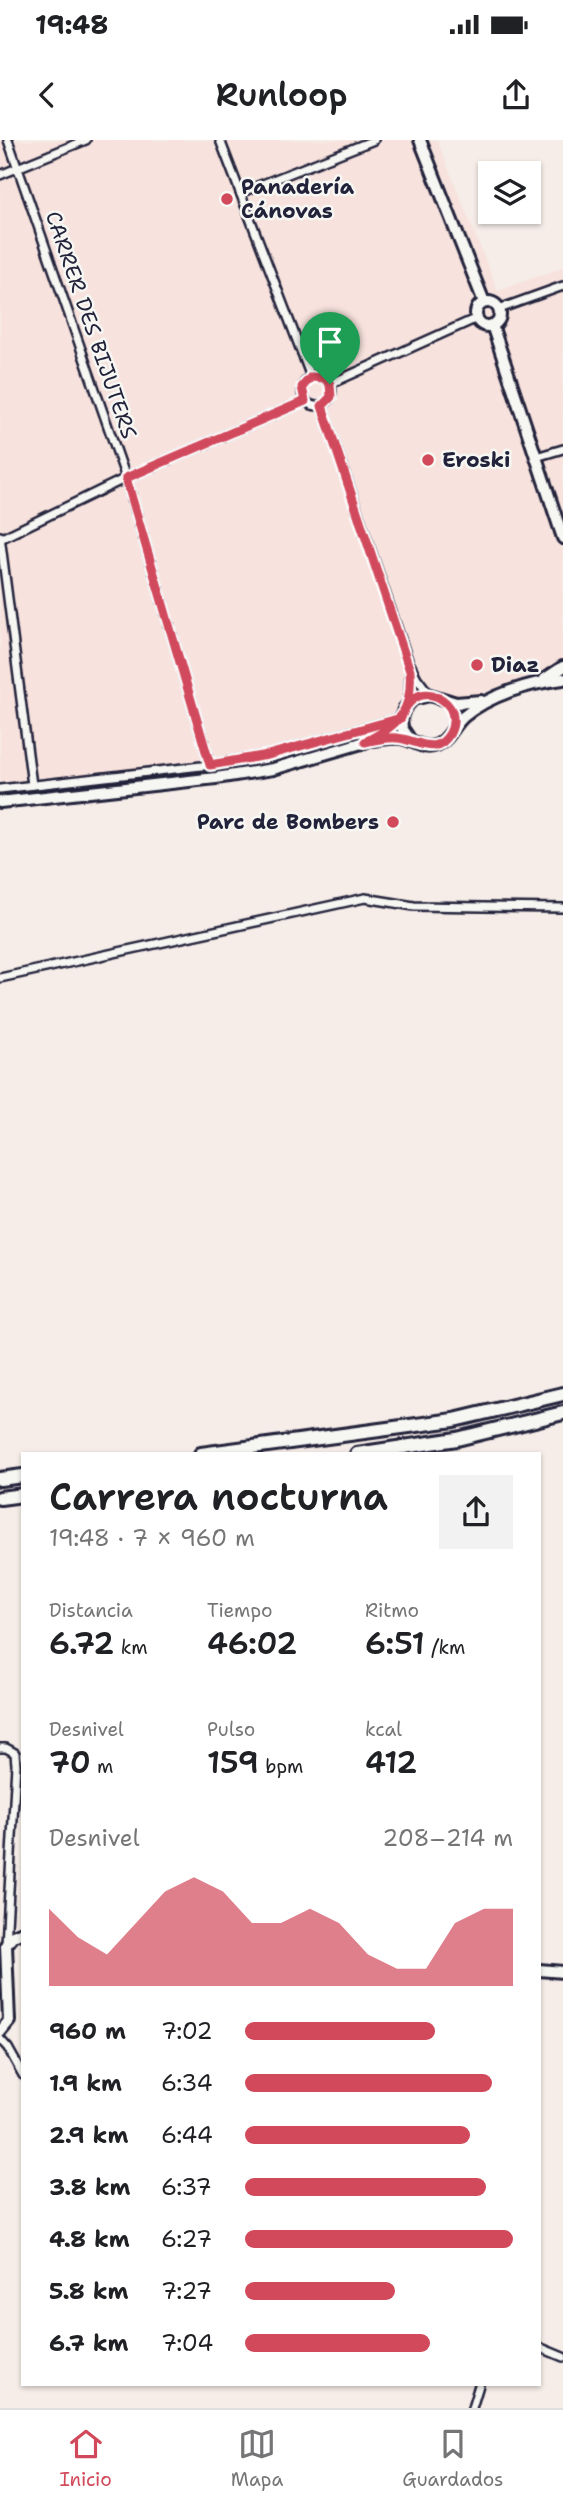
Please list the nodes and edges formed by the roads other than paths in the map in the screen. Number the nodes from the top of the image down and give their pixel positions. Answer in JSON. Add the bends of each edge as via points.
{"nodes":[{"id":1,"x":8,"y":140,"type":"edge"},
{"id":2,"x":86,"y":140,"type":"edge"},
{"id":3,"x":220,"y":140,"type":"edge"},
{"id":4,"x":374,"y":140,"type":"edge"},
{"id":5,"x":420,"y":140,"type":"edge"},
{"id":6,"x":17,"y":168,"type":"junction"},
{"id":7,"x":0,"y":175,"type":"edge"},
{"id":8,"x":240,"y":193,"type":"junction"},
{"id":9,"x":563,"y":286,"type":"edge"},
{"id":10,"x":484,"y":302,"type":"junction"},
{"id":11,"x":499,"y":309,"type":"junction"},
{"id":12,"x":477,"y":318,"type":"junction"},
{"id":13,"x":492,"y":325,"type":"junction"},
{"id":14,"x":311,"y":377,"type":"junction"},
{"id":15,"x":330,"y":384,"type":"junction"},
{"id":16,"x":305,"y":401,"type":"junction"},
{"id":17,"x":322,"y":406,"type":"junction"},
{"id":18,"x":563,"y":449,"type":"edge"},
{"id":19,"x":536,"y":457,"type":"junction"},
{"id":20,"x":126,"y":478,"type":"junction"},
{"id":21,"x":0,"y":537,"type":"edge"},
{"id":22,"x":563,"y":538,"type":"edge"},
{"id":23,"x":408,"y":660,"type":"junction"},
{"id":24,"x":563,"y":667,"type":"edge"},
{"id":25,"x":563,"y":679,"type":"edge"},
{"id":26,"x":537,"y":683,"type":"junction"},
{"id":27,"x":430,"y":695,"type":"junction"},
{"id":28,"x":495,"y":698,"type":"junction"},
{"id":29,"x":443,"y":700,"type":"junction"},
{"id":30,"x":409,"y":701,"type":"junction"},
{"id":31,"x":401,"y":718,"type":"junction"},
{"id":32,"x":451,"y":732,"type":"junction"},
{"id":33,"x":410,"y":740,"type":"junction"},
{"id":34,"x":365,"y":742,"type":"junction"},
{"id":35,"x":210,"y":765,"type":"junction"},
{"id":36,"x":32,"y":785,"type":"junction"},
{"id":37,"x":0,"y":789,"type":"edge"},
{"id":38,"x":0,"y":802,"type":"edge"},
{"id":39,"x":563,"y":908,"type":"edge"},
{"id":40,"x":0,"y":978,"type":"edge"},
{"id":41,"x":563,"y":1394,"type":"edge"},
{"id":42,"x":563,"y":1413,"type":"edge"},
{"id":43,"x":216,"y":1452,"type":"edge"},
{"id":44,"x":370,"y":1452,"type":"edge"},
{"id":45,"x":21,"y":1476,"type":"edge"},
{"id":46,"x":0,"y":1479,"type":"edge"},
{"id":47,"x":21,"y":1495,"type":"edge"},
{"id":48,"x":0,"y":1498,"type":"edge"},
{"id":49,"x":0,"y":1748,"type":"edge"},
{"id":50,"x":21,"y":1933,"type":"edge"},
{"id":51,"x":6,"y":1945,"type":"junction"},
{"id":52,"x":541,"y":1970,"type":"edge"},
{"id":53,"x":563,"y":1972,"type":"edge"},
{"id":54,"x":0,"y":2032,"type":"edge"},
{"id":55,"x":0,"y":2039,"type":"edge"},
{"id":56,"x":21,"y":2072,"type":"edge"},
{"id":57,"x":541,"y":2348,"type":"edge"},
{"id":58,"x":563,"y":2357,"type":"edge"},
{"id":59,"x":479,"y":2386,"type":"edge"},
{"id":60,"x":472,"y":2408,"type":"edge"}],
"edges":[{"from":1,"to":6,"type":"street","name":"CARRER DES BIJUTERS"},
{"from":2,"to":6,"type":"street"},
{"from":3,"to":8,"type":"street"},
{"from":4,"to":8,"type":"street"},
{"from":5,"to":10,"type":"main road"},
{"from":6,"to":7,"type":"street"},
{"from":6,"to":20,"type":"street","name":"CARRER DES BIJUTERS"},
{"from":8,"to":14,"type":"street"},
{"from":9,"to":11,"type":"street"},
{"from":10,"to":11,"type":"main road"},
{"from":10,"to":12,"type":"main road"},
{"from":11,"to":13,"type":"main road"},
{"from":12,"to":13,"type":"main road"},
{"from":12,"to":15,"type":"street"},
{"from":13,"to":19,"type":"main road"},
{"from":14,"to":15,"type":"street","via":[[324,378]]},
{"from":14,"to":16,"type":"street","via":[[302,387]]},
{"from":15,"to":17,"type":"street","via":[[331,397]]},
{"from":16,"to":17,"type":"street"},
{"from":16,"to":20,"type":"street"},
{"from":17,"to":23,"type":"street"},
{"from":18,"to":19,"type":"street"},
{"from":19,"to":22,"type":"main road"},
{"from":20,"to":21,"type":"street"},
{"from":20,"to":35,"type":"street","name":"CARRER DES BIJUTERS"},
{"from":21,"to":36,"type":"street"},
{"from":23,"to":27,"type":"street"},
{"from":23,"to":30,"type":"street"},
{"from":24,"to":26,"type":"main road"},
{"from":25,"to":26,"type":"main road"},
{"from":26,"to":28,"type":"main road"},
{"from":27,"to":29,"type":"main road"},
{"from":27,"to":30,"type":"main road"},
{"from":28,"to":29,"type":"main road","via":[[469,703]]},
{"from":28,"to":32,"type":"main road","via":[[472,710]]},
{"from":29,"to":32,"type":"main road","via":[[453,715]]},
{"from":30,"to":31,"type":"main road"},
{"from":31,"to":33,"type":"main road"},
{"from":31,"to":34,"type":"main road"},
{"from":31,"to":35,"type":"street","via":[[268,755]]},
{"from":32,"to":33,"type":"main road","via":[[431,747]]},
{"from":33,"to":34,"type":"main road"},
{"from":34,"to":38,"type":"main road","via":[[256,773]]},
{"from":35,"to":36,"type":"street"},
{"from":36,"to":37,"type":"street"},
{"from":39,"to":40,"type":"street","via":[[414,906],[365,898]]},
{"from":41,"to":43,"type":"main road","via":[[454,1420]]},
{"from":42,"to":44,"type":"main road","via":[[457,1439]]},
{"from":45,"to":46,"type":"main road"},
{"from":47,"to":48,"type":"main road"},
{"from":49,"to":51,"type":"street","via":[[15,1753],[16,1765]]},
{"from":50,"to":51,"type":"main road"},
{"from":51,"to":54,"type":"main road","via":[[9,2021]]},
{"from":52,"to":53,"type":"main road"},
{"from":55,"to":56,"type":"street"},
{"from":57,"to":58,"type":"street"},
{"from":59,"to":60,"type":"street"}]}
